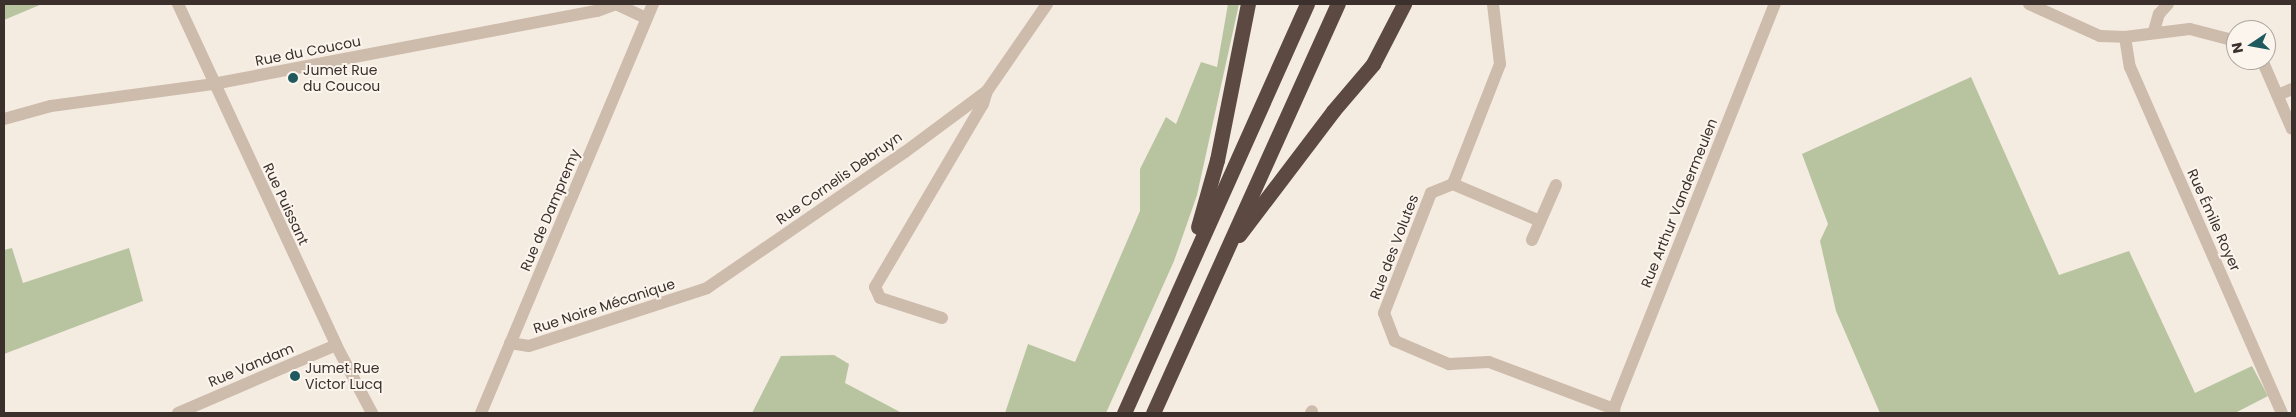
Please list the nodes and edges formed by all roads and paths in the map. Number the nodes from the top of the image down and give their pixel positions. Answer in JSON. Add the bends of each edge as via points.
{"nodes":[{"id":1,"x":178,"y":4,"type":"edge"},
{"id":2,"x":616,"y":4,"type":"edge"},
{"id":3,"x":653,"y":4,"type":"edge"},
{"id":4,"x":1047,"y":4,"type":"edge"},
{"id":5,"x":1248,"y":4,"type":"edge"},
{"id":6,"x":1307,"y":4,"type":"edge"},
{"id":7,"x":1338,"y":4,"type":"edge"},
{"id":8,"x":1404,"y":4,"type":"edge"},
{"id":9,"x":1493,"y":4,"type":"edge"},
{"id":10,"x":1775,"y":4,"type":"edge"},
{"id":11,"x":2029,"y":4,"type":"edge"},
{"id":12,"x":2168,"y":4,"type":"edge"},
{"id":13,"x":646,"y":18,"type":"junction"},
{"id":14,"x":2154,"y":31,"type":"junction"},
{"id":15,"x":2125,"y":37,"type":"junction"},
{"id":16,"x":2226,"y":37,"type":"edge"},
{"id":17,"x":2267,"y":70,"type":"edge"},
{"id":18,"x":213,"y":84,"type":"junction"},
{"id":19,"x":2292,"y":89,"type":"edge"},
{"id":20,"x":987,"y":90,"type":"junction"},
{"id":21,"x":2278,"y":95,"type":"junction"},
{"id":22,"x":4,"y":119,"type":"edge"},
{"id":23,"x":2292,"y":129,"type":"edge"},
{"id":24,"x":1453,"y":184,"type":"junction"},
{"id":25,"x":1556,"y":185,"type":"dead end"},
{"id":26,"x":1540,"y":221,"type":"junction"},
{"id":27,"x":1532,"y":240,"type":"dead end"},
{"id":28,"x":1220,"y":261,"type":"junction"},
{"id":29,"x":1184,"y":276,"type":"junction"},
{"id":30,"x":707,"y":288,"type":"joint"},
{"id":31,"x":942,"y":318,"type":"dead end"},
{"id":32,"x":510,"y":343,"type":"junction"},
{"id":33,"x":336,"y":345,"type":"junction"},
{"id":34,"x":1613,"y":411,"type":"edge"},
{"id":35,"x":178,"y":413,"type":"edge"},
{"id":36,"x":372,"y":413,"type":"edge"},
{"id":37,"x":481,"y":413,"type":"edge"},
{"id":38,"x":1124,"y":413,"type":"edge"},
{"id":39,"x":1153,"y":413,"type":"edge"},
{"id":40,"x":2282,"y":413,"type":"edge"}],
"edges":[{"from":1,"to":18,"type":"street","name":"Rue Puissant"},
{"from":2,"to":13,"type":"street","name":"Rue du Coucou"},
{"from":2,"to":18,"type":"street","name":"Rue du Coucou","via":[[597,11]]},
{"from":3,"to":13,"type":"street","name":"Rue de Dampremy"},
{"from":4,"to":20,"type":"street","name":"Rue Cornelis Debruyn"},
{"from":5,"to":29,"type":"highway","via":[[1217,160]]},
{"from":6,"to":29,"type":"highway"},
{"from":7,"to":28,"type":"highway"},
{"from":8,"to":28,"type":"highway","via":[[1373,64],[1321,126]]},
{"from":9,"to":24,"type":"street","via":[[1500,64]]},
{"from":10,"to":34,"type":"street","name":"Rue Arthur Vandermeulen"},
{"from":11,"to":15,"type":"street","via":[[2100,36]]},
{"from":12,"to":14,"type":"street","via":[[2159,14]]},
{"from":13,"to":32,"type":"street","name":"Rue de Dampremy"},
{"from":14,"to":15,"type":"street"},
{"from":14,"to":16,"type":"street","via":[[2190,28]]},
{"from":15,"to":40,"type":"street","name":"Rue Émile Royer","via":[[2130,67]]},
{"from":17,"to":21,"type":"street"},
{"from":18,"to":22,"type":"street","name":"Rue du Coucou","via":[[51,106]]},
{"from":18,"to":33,"type":"street","name":"Rue Puissant"},
{"from":19,"to":21,"type":"street"},
{"from":20,"to":30,"type":"street","name":"Rue Cornelis Debruyn","via":[[905,152]]},
{"from":20,"to":31,"type":"street","name":"Rue Cornelis Debruyn","via":[[983,104],[875,287],[880,298]]},
{"from":21,"to":23,"type":"street"},
{"from":24,"to":26,"type":"street"},
{"from":24,"to":34,"type":"street","name":"Rue des Volutes","via":[[1432,192],[1384,313],[1395,341],[1449,364],[1490,362]]},
{"from":25,"to":26,"type":"street"},
{"from":26,"to":27,"type":"street"},
{"from":28,"to":39,"type":"highway"},
{"from":29,"to":38,"type":"highway"},
{"from":30,"to":32,"type":"street","name":"Rue Noire Mécanique","via":[[529,346]]},
{"from":32,"to":37,"type":"street","name":"Rue de Dampremy"},
{"from":33,"to":35,"type":"street","name":"Rue Vandam"},
{"from":33,"to":36,"type":"street","name":"Rue Puissant"}]}
